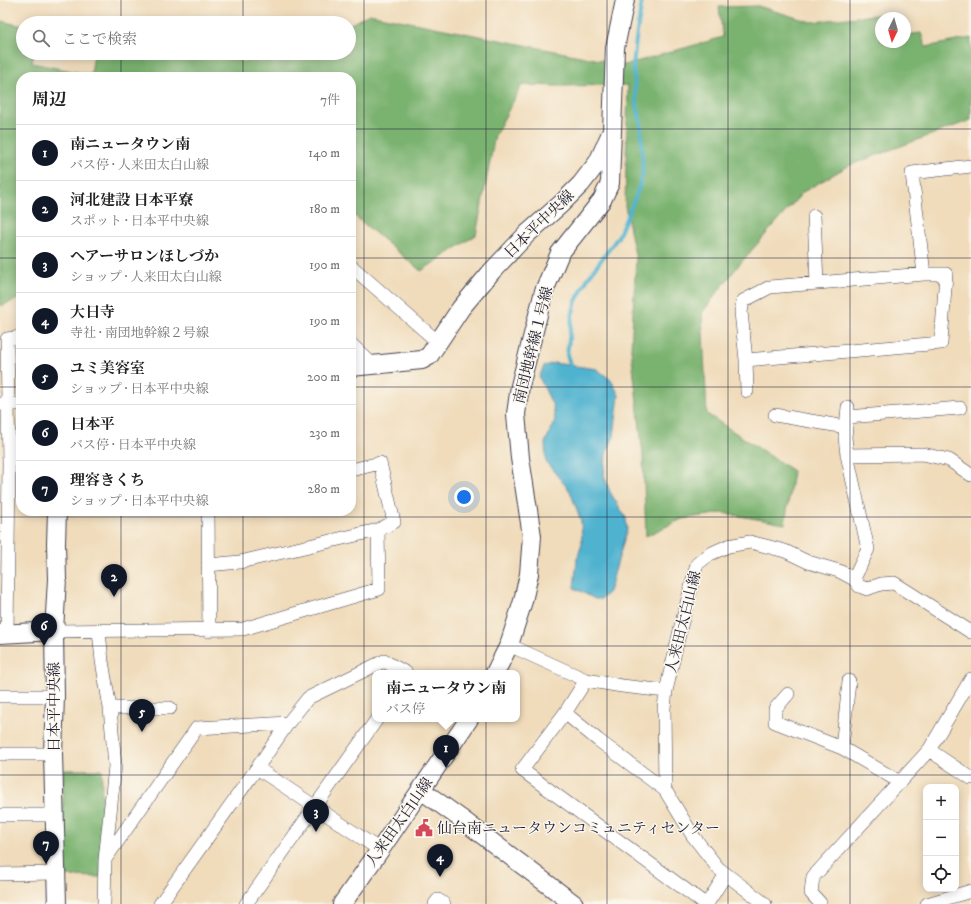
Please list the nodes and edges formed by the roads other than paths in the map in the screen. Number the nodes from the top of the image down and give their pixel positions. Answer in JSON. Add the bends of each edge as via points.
{"nodes":[{"id":1,"x":625,"y":0,"type":"edge"},
{"id":2,"x":612,"y":131,"type":"junction"},
{"id":3,"x":971,"y":166,"type":"edge"},
{"id":4,"x":814,"y":216,"type":"dead end"},
{"id":5,"x":356,"y":270,"type":"edge"},
{"id":6,"x":924,"y":274,"type":"junction"},
{"id":7,"x":817,"y":283,"type":"junction"},
{"id":8,"x":16,"y":338,"type":"edge"},
{"id":9,"x":439,"y":343,"type":"junction"},
{"id":10,"x":356,"y":349,"type":"edge"},
{"id":11,"x":746,"y":360,"type":"junction"},
{"id":12,"x":373,"y":365,"type":"junction"},
{"id":13,"x":356,"y":367,"type":"edge"},
{"id":14,"x":747,"y":391,"type":"dead end"},
{"id":15,"x":4,"y":404,"type":"edge"},
{"id":16,"x":16,"y":404,"type":"edge"},
{"id":17,"x":960,"y":408,"type":"dead end"},
{"id":18,"x":775,"y":415,"type":"dead end"},
{"id":19,"x":847,"y":417,"type":"junction"},
{"id":20,"x":847,"y":455,"type":"junction"},
{"id":21,"x":5,"y":464,"type":"edge"},
{"id":22,"x":356,"y":469,"type":"edge"},
{"id":23,"x":971,"y":475,"type":"edge"},
{"id":24,"x":58,"y":516,"type":"edge"},
{"id":25,"x":208,"y":516,"type":"edge"},
{"id":26,"x":5,"y":524,"type":"edge"},
{"id":27,"x":378,"y":530,"type":"junction"},
{"id":28,"x":208,"y":565,"type":"junction"},
{"id":29,"x":854,"y":579,"type":"junction"},
{"id":30,"x":4,"y":582,"type":"edge"},
{"id":31,"x":99,"y":630,"type":"junction"},
{"id":32,"x":209,"y":630,"type":"junction"},
{"id":33,"x":54,"y":631,"type":"junction"},
{"id":34,"x":971,"y":632,"type":"edge"},
{"id":35,"x":4,"y":634,"type":"edge"},
{"id":36,"x":509,"y":645,"type":"junction"},
{"id":37,"x":401,"y":670,"type":"edge"},
{"id":38,"x":496,"y":670,"type":"edge"},
{"id":39,"x":971,"y":678,"type":"edge"},
{"id":40,"x":586,"y":680,"type":"junction"},
{"id":41,"x":849,"y":681,"type":"dead end"},
{"id":42,"x":666,"y":691,"type":"junction"},
{"id":43,"x":788,"y":694,"type":"dead end"},
{"id":44,"x":0,"y":696,"type":"edge"},
{"id":45,"x":55,"y":696,"type":"junction"},
{"id":46,"x":110,"y":708,"type":"junction"},
{"id":47,"x":170,"y":708,"type":"dead end"},
{"id":48,"x":565,"y":713,"type":"junction"},
{"id":49,"x":375,"y":722,"type":"edge"},
{"id":50,"x":467,"y":722,"type":"edge"},
{"id":51,"x":288,"y":723,"type":"junction"},
{"id":52,"x":842,"y":748,"type":"junction"},
{"id":53,"x":928,"y":750,"type":"junction"},
{"id":54,"x":0,"y":754,"type":"edge"},
{"id":55,"x":54,"y":754,"type":"junction"},
{"id":56,"x":257,"y":768,"type":"junction"},
{"id":57,"x":971,"y":778,"type":"edge"},
{"id":58,"x":900,"y":782,"type":"junction"},
{"id":59,"x":421,"y":790,"type":"junction"},
{"id":60,"x":665,"y":790,"type":"junction"},
{"id":61,"x":315,"y":807,"type":"junction"},
{"id":62,"x":0,"y":814,"type":"edge"},
{"id":63,"x":55,"y":815,"type":"junction"},
{"id":64,"x":380,"y":850,"type":"junction"},
{"id":65,"x":105,"y":860,"type":"junction"},
{"id":66,"x":0,"y":874,"type":"edge"},
{"id":67,"x":56,"y":874,"type":"junction"},
{"id":68,"x":726,"y":874,"type":"junction"},
{"id":69,"x":971,"y":891,"type":"edge"},
{"id":70,"x":56,"y":904,"type":"edge"},
{"id":71,"x":104,"y":904,"type":"edge"},
{"id":72,"x":160,"y":904,"type":"edge"},
{"id":73,"x":246,"y":904,"type":"edge"},
{"id":74,"x":342,"y":904,"type":"edge"},
{"id":75,"x":434,"y":904,"type":"edge"},
{"id":76,"x":444,"y":904,"type":"edge"},
{"id":77,"x":574,"y":904,"type":"edge"},
{"id":78,"x":706,"y":904,"type":"edge"},
{"id":79,"x":765,"y":904,"type":"edge"},
{"id":80,"x":819,"y":904,"type":"edge"},
{"id":81,"x":927,"y":904,"type":"edge"}],
"edges":[{"from":1,"to":2,"type":"street","name":"日本平中央線","via":[[615,48]]},
{"from":2,"to":9,"type":"street","name":"日本平中央線","via":[[598,162],[581,184],[492,271],[461,308]]},
{"from":2,"to":36,"type":"street","name":"南団地幹線１号線","via":[[610,183],[602,200],[560,253],[544,291],[520,386],[516,414],[532,536],[529,574]]},
{"from":3,"to":6,"type":"street","via":[[912,173]]},
{"from":4,"to":7,"type":"street"},
{"from":5,"to":9,"type":"street"},
{"from":6,"to":7,"type":"street"},
{"from":6,"to":11,"type":"street","via":[[946,274],[941,344]]},
{"from":7,"to":11,"type":"street","via":[[770,287],[743,301],[741,312]]},
{"from":8,"to":15,"type":"street","via":[[7,339]]},
{"from":9,"to":12,"type":"street","name":"日本平中央線","via":[[429,356],[422,360]]},
{"from":10,"to":12,"type":"street"},
{"from":11,"to":14,"type":"street"},
{"from":12,"to":13,"type":"street","name":"日本平中央線"},
{"from":15,"to":16,"type":"street"},
{"from":15,"to":21,"type":"street"},
{"from":17,"to":19,"type":"street"},
{"from":18,"to":19,"type":"street"},
{"from":19,"to":20,"type":"street"},
{"from":20,"to":23,"type":"street","via":[[923,454],[949,460]]},
{"from":20,"to":29,"type":"street","via":[[868,549]]},
{"from":21,"to":26,"type":"street"},
{"from":22,"to":27,"type":"street","via":[[380,463],[394,522]]},
{"from":24,"to":33,"type":"street","name":"日本平中央線"},
{"from":25,"to":28,"type":"street"},
{"from":26,"to":30,"type":"street"},
{"from":27,"to":28,"type":"street","via":[[240,562]]},
{"from":27,"to":32,"type":"street","via":[[379,589],[243,629]]},
{"from":28,"to":32,"type":"street"},
{"from":29,"to":34,"type":"street","name":"人来田太白山線","via":[[859,586],[867,589],[894,583]]},
{"from":29,"to":42,"type":"street","name":"人来田太白山線","via":[[785,551],[750,542],[728,546],[710,554],[697,564]]},
{"from":30,"to":35,"type":"street"},
{"from":31,"to":32,"type":"street"},
{"from":31,"to":33,"type":"street"},
{"from":31,"to":46,"type":"street"},
{"from":33,"to":35,"type":"street"},
{"from":33,"to":45,"type":"street","name":"日本平中央線"},
{"from":36,"to":38,"type":"street"},
{"from":36,"to":40,"type":"street","name":"人来田太白山線"},
{"from":37,"to":51,"type":"street","via":[[384,660],[308,698]]},
{"from":39,"to":53,"type":"street"},
{"from":40,"to":42,"type":"street","name":"人来田太白山線"},
{"from":40,"to":48,"type":"street"},
{"from":41,"to":52,"type":"street"},
{"from":42,"to":60,"type":"street"},
{"from":43,"to":52,"type":"street","via":[[775,709],[775,722]]},
{"from":44,"to":45,"type":"street"},
{"from":45,"to":55,"type":"street","name":"日本平中央線"},
{"from":46,"to":47,"type":"street"},
{"from":46,"to":65,"type":"street","via":[[114,766]]},
{"from":48,"to":60,"type":"street"},
{"from":48,"to":78,"type":"street","via":[[522,770]]},
{"from":49,"to":61,"type":"street"},
{"from":50,"to":59,"type":"street","name":"人来田太白山線"},
{"from":51,"to":56,"type":"street"},
{"from":51,"to":65,"type":"street","via":[[197,728]]},
{"from":52,"to":58,"type":"street"},
{"from":53,"to":57,"type":"street"},
{"from":53,"to":58,"type":"street"},
{"from":54,"to":55,"type":"street"},
{"from":55,"to":63,"type":"street","name":"日本平中央線"},
{"from":56,"to":61,"type":"street"},
{"from":56,"to":72,"type":"street"},
{"from":58,"to":80,"type":"street","via":[[813,877],[811,894]]},
{"from":59,"to":64,"type":"street","name":"人来田太白山線"},
{"from":59,"to":77,"type":"street"},
{"from":60,"to":68,"type":"street","via":[[694,836],[718,868]]},
{"from":61,"to":64,"type":"street"},
{"from":61,"to":73,"type":"street"},
{"from":62,"to":63,"type":"street"},
{"from":63,"to":67,"type":"street","name":"日本平中央線"},
{"from":64,"to":74,"type":"street","name":"人来田太白山線"},
{"from":65,"to":71,"type":"street"},
{"from":66,"to":67,"type":"street"},
{"from":67,"to":70,"type":"street","name":"日本平中央線"},
{"from":68,"to":78,"type":"street"},
{"from":68,"to":79,"type":"street"},
{"from":69,"to":81,"type":"street"},
{"from":75,"to":76,"type":"street","via":[[438,900]]}]}
